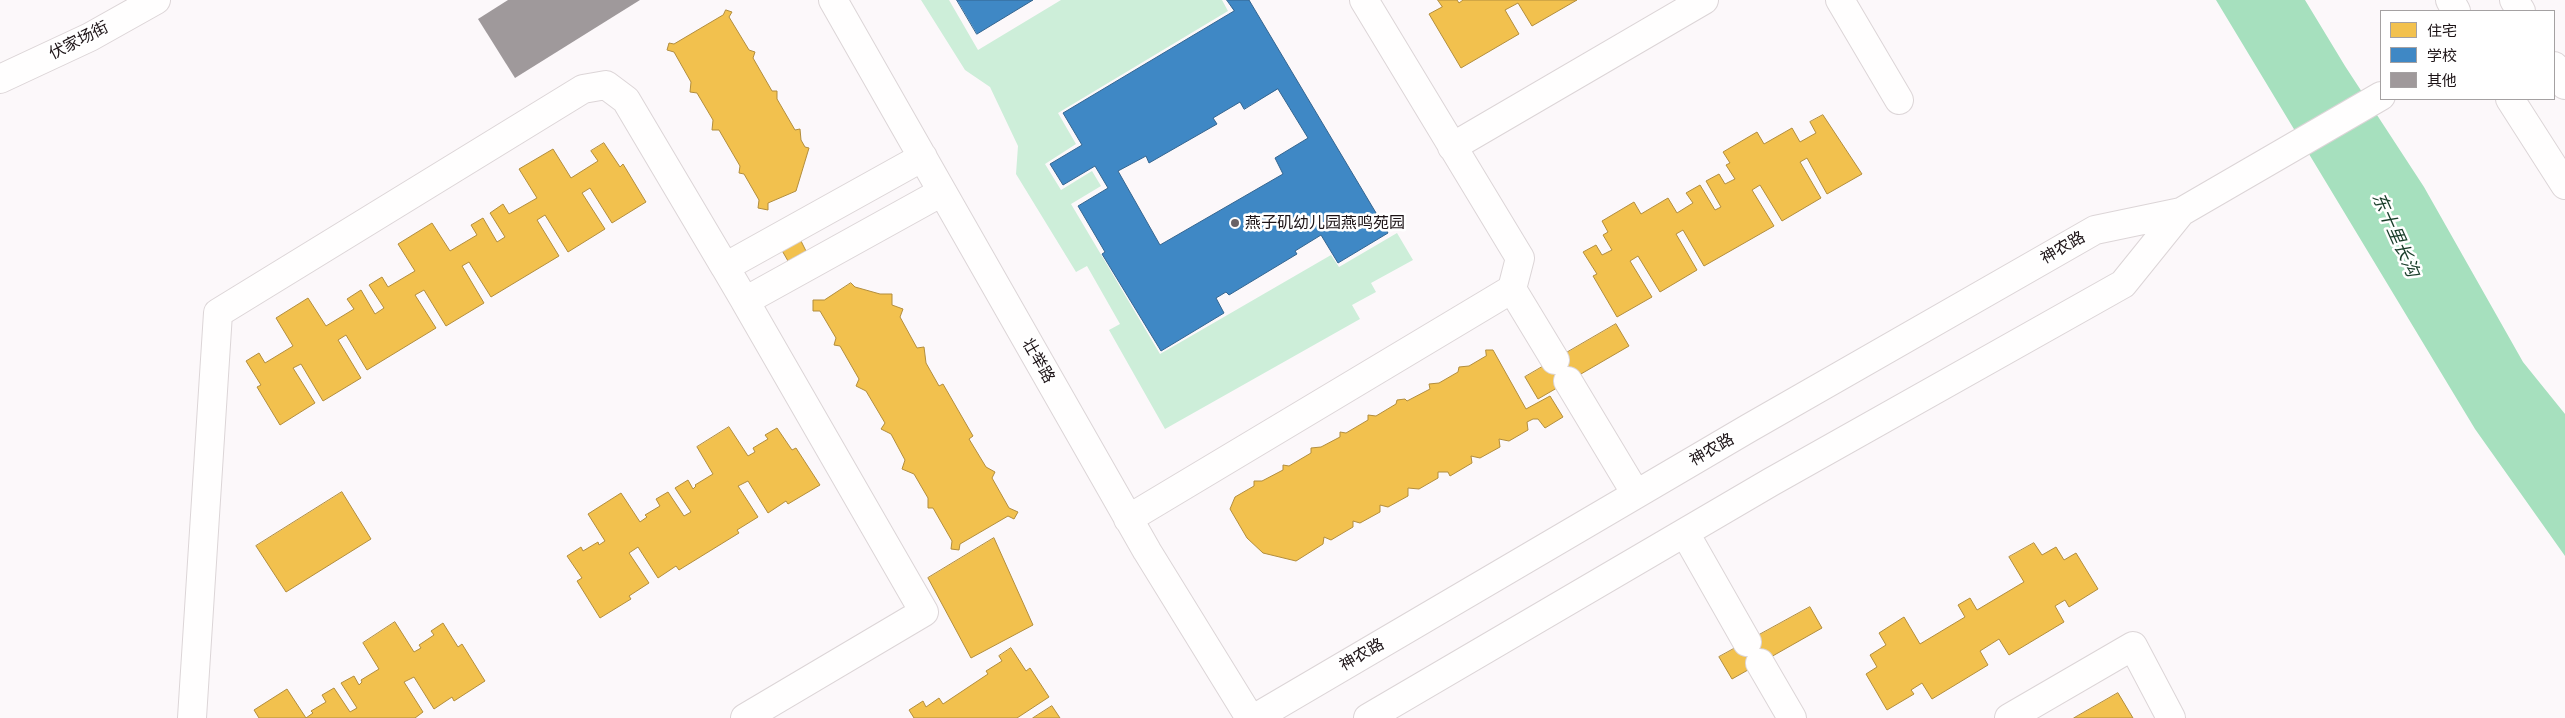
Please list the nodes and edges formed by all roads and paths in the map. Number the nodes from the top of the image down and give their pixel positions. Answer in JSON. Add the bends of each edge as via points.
{"nodes":[{"id":1,"x":156,"y":0,"type":"edge"},
{"id":2,"x":833,"y":0,"type":"edge"},
{"id":3,"x":1364,"y":0,"type":"edge"},
{"id":4,"x":1704,"y":0,"type":"edge"},
{"id":5,"x":1840,"y":0,"type":"edge"},
{"id":6,"x":2555,"y":68,"type":"edge"},
{"id":7,"x":0,"y":79,"type":"edge"},
{"id":8,"x":2565,"y":85,"type":"edge"},
{"id":9,"x":2380,"y":97,"type":"edge"},
{"id":10,"x":1899,"y":100,"type":"dead end"},
{"id":11,"x":2511,"y":100,"type":"edge"},
{"id":12,"x":1452,"y":146,"type":"junction"},
{"id":13,"x":923,"y":157,"type":"junction"},
{"id":14,"x":2565,"y":185,"type":"edge"},
{"id":15,"x":942,"y":192,"type":"junction"},
{"id":16,"x":2180,"y":212,"type":"junction"},
{"id":17,"x":724,"y":268,"type":"junction"},
{"id":18,"x":1512,"y":288,"type":"junction"},
{"id":19,"x":744,"y":301,"type":"junction"},
{"id":20,"x":1636,"y":494,"type":"junction"},
{"id":21,"x":1128,"y":519,"type":"junction"},
{"id":22,"x":1685,"y":533,"type":"junction"},
{"id":23,"x":192,"y":718,"type":"edge"},
{"id":24,"x":745,"y":718,"type":"edge"},
{"id":25,"x":1250,"y":718,"type":"edge"},
{"id":26,"x":1255,"y":718,"type":"edge"},
{"id":27,"x":1368,"y":718,"type":"edge"},
{"id":28,"x":1792,"y":718,"type":"edge"},
{"id":29,"x":2009,"y":718,"type":"edge"},
{"id":30,"x":2171,"y":718,"type":"edge"}],
"edges":[{"from":1,"to":7,"type":"street","name":"伏家场街","via":[[90,37]]},
{"from":2,"to":13,"type":"street","name":"壮举路"},
{"from":3,"to":12,"type":"street"},
{"from":4,"to":12,"type":"street"},
{"from":5,"to":10,"type":"street"},
{"from":6,"to":8,"type":"street"},
{"from":9,"to":16,"type":"street","name":"神农路"},
{"from":11,"to":14,"type":"street"},
{"from":12,"to":18,"type":"street","via":[[1520,258]]},
{"from":13,"to":15,"type":"street","name":"壮举路"},
{"from":13,"to":17,"type":"street"},
{"from":15,"to":19,"type":"street"},
{"from":15,"to":21,"type":"street","name":"壮举路"},
{"from":16,"to":20,"type":"street","name":"神农路","via":[[2095,230]]},
{"from":16,"to":22,"type":"street","name":"神农路","via":[[2123,284]]},
{"from":17,"to":19,"type":"street"},
{"from":17,"to":23,"type":"street","via":[[626,100],[606,85],[583,89],[218,313]]},
{"from":18,"to":20,"type":"street"},
{"from":18,"to":21,"type":"street"},
{"from":19,"to":24,"type":"street","via":[[924,612]]},
{"from":20,"to":26,"type":"street","name":"神农路"},
{"from":21,"to":25,"type":"street","name":"壮举路"},
{"from":22,"to":27,"type":"street","name":"神农路"},
{"from":22,"to":28,"type":"street"},
{"from":29,"to":30,"type":"street","via":[[2133,646]]}]}
